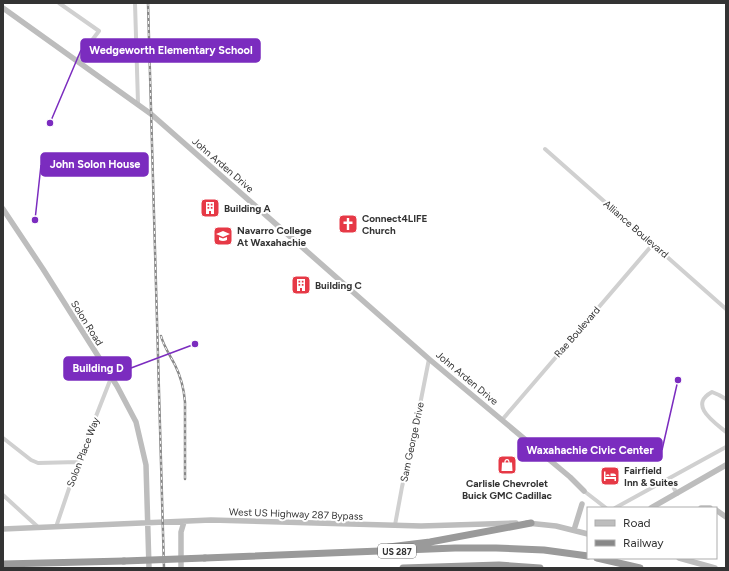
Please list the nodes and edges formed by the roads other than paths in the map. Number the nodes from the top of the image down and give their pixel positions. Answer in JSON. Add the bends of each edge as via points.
{"nodes":[{"id":1,"x":7,"y":3,"type":"edge"},
{"id":2,"x":59,"y":3,"type":"edge"},
{"id":3,"x":135,"y":3,"type":"edge"},
{"id":4,"x":3,"y":8,"type":"edge"},
{"id":5,"x":77,"y":60,"type":"junction"},
{"id":6,"x":138,"y":103,"type":"junction"},
{"id":7,"x":545,"y":149,"type":"dead end"},
{"id":8,"x":3,"y":209,"type":"edge"},
{"id":9,"x":653,"y":244,"type":"junction"},
{"id":10,"x":726,"y":309,"type":"edge"},
{"id":11,"x":429,"y":359,"type":"junction"},
{"id":12,"x":111,"y":378,"type":"junction"},
{"id":13,"x":726,"y":399,"type":"edge"},
{"id":14,"x":502,"y":420,"type":"junction"},
{"id":15,"x":726,"y":432,"type":"edge"},
{"id":16,"x":3,"y":438,"type":"edge"},
{"id":17,"x":726,"y":447,"type":"edge"},
{"id":18,"x":78,"y":462,"type":"junction"},
{"id":19,"x":726,"y":466,"type":"edge"},
{"id":20,"x":669,"y":478,"type":"junction"},
{"id":21,"x":584,"y":491,"type":"joint"},
{"id":22,"x":677,"y":494,"type":"junction"},
{"id":23,"x":3,"y":495,"type":"edge"},
{"id":24,"x":9,"y":500,"type":"junction"},
{"id":25,"x":3,"y":501,"type":"edge"},
{"id":26,"x":582,"y":504,"type":"dead end"},
{"id":27,"x":605,"y":507,"type":"edge"},
{"id":28,"x":617,"y":507,"type":"edge"},
{"id":29,"x":653,"y":507,"type":"edge"},
{"id":30,"x":717,"y":511,"type":"edge"},
{"id":31,"x":726,"y":517,"type":"edge"},
{"id":32,"x":184,"y":522,"type":"junction"},
{"id":33,"x":148,"y":523,"type":"junction"},
{"id":34,"x":531,"y":523,"type":"junction"},
{"id":35,"x":395,"y":525,"type":"junction"},
{"id":36,"x":38,"y":527,"type":"junction"},
{"id":37,"x":56,"y":527,"type":"junction"},
{"id":38,"x":3,"y":529,"type":"edge"},
{"id":39,"x":574,"y":530,"type":"junction"},
{"id":40,"x":587,"y":533,"type":"edge"},
{"id":41,"x":324,"y":554,"type":"junction"},
{"id":42,"x":587,"y":556,"type":"edge"},
{"id":43,"x":600,"y":559,"type":"edge"},
{"id":44,"x":688,"y":559,"type":"edge"},
{"id":45,"x":3,"y":564,"type":"edge"},
{"id":46,"x":149,"y":568,"type":"edge"},
{"id":47,"x":181,"y":568,"type":"edge"},
{"id":48,"x":403,"y":568,"type":"edge"},
{"id":49,"x":540,"y":568,"type":"edge"},
{"id":50,"x":640,"y":568,"type":"edge"},
{"id":51,"x":715,"y":568,"type":"edge"}],
"edges":[{"from":1,"to":4,"type":"street"},
{"from":2,"to":5,"type":"street","via":[[99,31]]},
{"from":3,"to":6,"type":"street"},
{"from":4,"to":5,"type":"main road","name":"John Arden Drive"},
{"from":5,"to":6,"type":"main road","name":"John Arden Drive"},
{"from":6,"to":11,"type":"main road","name":"John Arden Drive"},
{"from":7,"to":9,"type":"street","name":"Alliance Boulevard"},
{"from":8,"to":12,"type":"main road","name":"Solon Road"},
{"from":9,"to":10,"type":"street","name":"Alliance Boulevard"},
{"from":9,"to":14,"type":"street","name":"Rae Boulevard"},
{"from":11,"to":14,"type":"main road","name":"John Arden Drive"},
{"from":11,"to":35,"type":"street","name":"Sam George Drive"},
{"from":12,"to":18,"type":"street","name":"Solon Place Way"},
{"from":12,"to":33,"type":"main road","name":"Solon Road","via":[[134,416],[138,429],[146,465]]},
{"from":13,"to":15,"type":"street","via":[[712,392],[702,401],[702,408],[707,415]]},
{"from":14,"to":21,"type":"main road","name":"John Arden Drive"},
{"from":16,"to":18,"type":"street","via":[[38,463]]},
{"from":17,"to":20,"type":"street"},
{"from":18,"to":37,"type":"street","name":"Solon Place Way"},
{"from":19,"to":22,"type":"main road"},
{"from":20,"to":22,"type":"street"},
{"from":20,"to":28,"type":"street"},
{"from":21,"to":27,"type":"street"},
{"from":22,"to":29,"type":"main road"},
{"from":23,"to":24,"type":"street"},
{"from":24,"to":25,"type":"street"},
{"from":24,"to":36,"type":"street"},
{"from":26,"to":39,"type":"main road"},
{"from":30,"to":31,"type":"main road"},
{"from":32,"to":33,"type":"main road","name":"West US Highway 287 Bypass"},
{"from":32,"to":35,"type":"main road","name":"West US Highway 287 Bypass","via":[[211,520]]},
{"from":32,"to":47,"type":"main road","via":[[181,532]]},
{"from":33,"to":37,"type":"main road","name":"West US Highway 287 Bypass"},
{"from":33,"to":46,"type":"main road","name":"Solon Road"},
{"from":34,"to":35,"type":"main road","name":"West US Highway 287 Bypass"},
{"from":34,"to":39,"type":"main road","name":"West US Highway 287 Bypass"},
{"from":34,"to":41,"type":"highway","via":[[430,542]]},
{"from":36,"to":37,"type":"main road","name":"West US Highway 287 Bypass"},
{"from":36,"to":38,"type":"main road","name":"West US Highway 287 Bypass"},
{"from":39,"to":40,"type":"main road","name":"West US Highway 287 Bypass"},
{"from":41,"to":42,"type":"highway","number":"US 287","via":[[496,548],[544,550]]},
{"from":41,"to":45,"type":"highway","number":"US 287","bridge":true},
{"from":43,"to":50,"type":"highway"},
{"from":44,"to":51,"type":"main road"},
{"from":48,"to":49,"type":"highway","number":"US 287","via":[[499,565]]}]}
